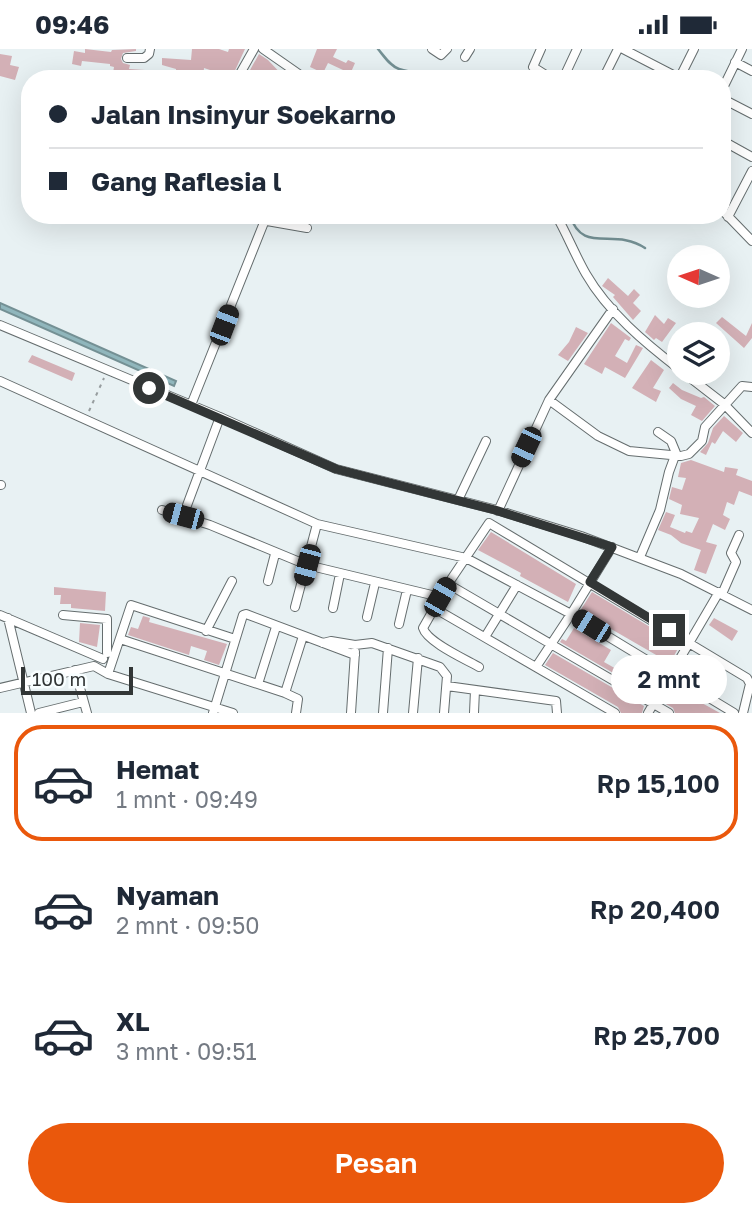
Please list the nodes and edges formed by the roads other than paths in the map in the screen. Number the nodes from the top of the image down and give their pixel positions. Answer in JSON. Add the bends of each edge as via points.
{"nodes":[{"id":1,"x":150,"y":49,"type":"edge"},
{"id":2,"x":254,"y":49,"type":"edge"},
{"id":3,"x":263,"y":49,"type":"edge"},
{"id":4,"x":432,"y":49,"type":"edge"},
{"id":5,"x":447,"y":49,"type":"edge"},
{"id":6,"x":541,"y":49,"type":"edge"},
{"id":7,"x":577,"y":49,"type":"edge"},
{"id":8,"x":620,"y":49,"type":"edge"},
{"id":9,"x":694,"y":49,"type":"edge"},
{"id":10,"x":742,"y":49,"type":"edge"},
{"id":11,"x":127,"y":58,"type":"dead end"},
{"id":12,"x":735,"y":62,"type":"junction"},
{"id":13,"x":242,"y":70,"type":"edge"},
{"id":14,"x":293,"y":70,"type":"edge"},
{"id":15,"x":538,"y":70,"type":"edge"},
{"id":16,"x":567,"y":70,"type":"edge"},
{"id":17,"x":608,"y":70,"type":"edge"},
{"id":18,"x":662,"y":70,"type":"edge"},
{"id":19,"x":684,"y":70,"type":"edge"},
{"id":20,"x":731,"y":71,"type":"edge"},
{"id":21,"x":752,"y":71,"type":"edge"},
{"id":22,"x":731,"y":103,"type":"edge"},
{"id":23,"x":752,"y":114,"type":"edge"},
{"id":24,"x":731,"y":147,"type":"edge"},
{"id":25,"x":752,"y":157,"type":"edge"},
{"id":26,"x":752,"y":171,"type":"edge"},
{"id":27,"x":731,"y":206,"type":"edge"},
{"id":28,"x":731,"y":219,"type":"edge"},
{"id":29,"x":265,"y":224,"type":"edge"},
{"id":30,"x":291,"y":224,"type":"edge"},
{"id":31,"x":561,"y":224,"type":"edge"},
{"id":32,"x":307,"y":228,"type":"dead end"},
{"id":33,"x":752,"y":241,"type":"edge"},
{"id":34,"x":613,"y":309,"type":"junction"},
{"id":35,"x":0,"y":325,"type":"edge"},
{"id":36,"x":667,"y":359,"type":"edge"},
{"id":37,"x":0,"y":380,"type":"edge"},
{"id":38,"x":699,"y":385,"type":"edge"},
{"id":39,"x":752,"y":387,"type":"edge"},
{"id":40,"x":192,"y":400,"type":"junction"},
{"id":41,"x":550,"y":400,"type":"junction"},
{"id":42,"x":724,"y":404,"type":"junction"},
{"id":43,"x":220,"y":417,"type":"junction"},
{"id":44,"x":658,"y":432,"type":"dead end"},
{"id":45,"x":752,"y":433,"type":"edge"},
{"id":46,"x":486,"y":441,"type":"dead end"},
{"id":47,"x":676,"y":456,"type":"junction"},
{"id":48,"x":199,"y":472,"type":"junction"},
{"id":49,"x":458,"y":500,"type":"junction"},
{"id":50,"x":500,"y":504,"type":"junction"},
{"id":51,"x":162,"y":510,"type":"dead end"},
{"id":52,"x":183,"y":516,"type":"junction"},
{"id":53,"x":317,"y":524,"type":"junction"},
{"id":54,"x":739,"y":535,"type":"dead end"},
{"id":55,"x":612,"y":547,"type":"junction"},
{"id":56,"x":642,"y":552,"type":"junction"},
{"id":57,"x":275,"y":554,"type":"junction"},
{"id":58,"x":466,"y":558,"type":"junction"},
{"id":59,"x":307,"y":565,"type":"junction"},
{"id":60,"x":340,"y":574,"type":"junction"},
{"id":61,"x":232,"y":581,"type":"dead end"},
{"id":62,"x":268,"y":581,"type":"dead end"},
{"id":63,"x":590,"y":582,"type":"junction"},
{"id":64,"x":375,"y":583,"type":"junction"},
{"id":65,"x":448,"y":584,"type":"junction"},
{"id":66,"x":517,"y":585,"type":"junction"},
{"id":67,"x":724,"y":589,"type":"junction"},
{"id":68,"x":407,"y":590,"type":"junction"},
{"id":69,"x":440,"y":597,"type":"junction"},
{"id":70,"x":295,"y":607,"type":"dead end"},
{"id":71,"x":333,"y":608,"type":"dead end"},
{"id":72,"x":434,"y":608,"type":"junction"},
{"id":73,"x":752,"y":610,"type":"edge"},
{"id":74,"x":500,"y":614,"type":"junction"},
{"id":75,"x":571,"y":614,"type":"junction"},
{"id":76,"x":63,"y":615,"type":"dead end"},
{"id":77,"x":367,"y":617,"type":"dead end"},
{"id":78,"x":6,"y":618,"type":"edge"},
{"id":79,"x":399,"y":624,"type":"dead end"},
{"id":80,"x":276,"y":627,"type":"junction"},
{"id":81,"x":206,"y":631,"type":"junction"},
{"id":82,"x":303,"y":636,"type":"junction"},
{"id":83,"x":485,"y":638,"type":"junction"},
{"id":84,"x":120,"y":639,"type":"junction"},
{"id":85,"x":235,"y":639,"type":"junction"},
{"id":86,"x":323,"y":643,"type":"junction"},
{"id":87,"x":691,"y":643,"type":"junction"},
{"id":88,"x":551,"y":644,"type":"junction"},
{"id":89,"x":355,"y":645,"type":"junction"},
{"id":90,"x":388,"y":648,"type":"junction"},
{"id":91,"x":355,"y":655,"type":"junction"},
{"id":92,"x":105,"y":656,"type":"junction"},
{"id":93,"x":418,"y":658,"type":"junction"},
{"id":94,"x":98,"y":667,"type":"junction"},
{"id":95,"x":479,"y":667,"type":"dead end"},
{"id":96,"x":536,"y":667,"type":"junction"},
{"id":97,"x":75,"y":670,"type":"junction"},
{"id":98,"x":108,"y":674,"type":"junction"},
{"id":99,"x":225,"y":674,"type":"junction"},
{"id":100,"x":670,"y":675,"type":"junction"},
{"id":101,"x":23,"y":682,"type":"junction"},
{"id":102,"x":258,"y":684,"type":"junction"},
{"id":103,"x":750,"y":684,"type":"edge"},
{"id":104,"x":447,"y":686,"type":"junction"},
{"id":105,"x":0,"y":688,"type":"edge"},
{"id":106,"x":475,"y":690,"type":"junction"},
{"id":107,"x":285,"y":693,"type":"junction"},
{"id":108,"x":83,"y":702,"type":"junction"},
{"id":109,"x":654,"y":704,"type":"junction"},
{"id":110,"x":214,"y":710,"type":"edge"},
{"id":111,"x":31,"y":713,"type":"edge"},
{"id":112,"x":39,"y":713,"type":"edge"},
{"id":113,"x":87,"y":713,"type":"edge"},
{"id":114,"x":233,"y":713,"type":"edge"},
{"id":115,"x":296,"y":713,"type":"edge"},
{"id":116,"x":351,"y":713,"type":"edge"},
{"id":117,"x":383,"y":713,"type":"edge"},
{"id":118,"x":413,"y":713,"type":"edge"},
{"id":119,"x":444,"y":713,"type":"edge"},
{"id":120,"x":474,"y":713,"type":"edge"},
{"id":121,"x":557,"y":713,"type":"edge"},
{"id":122,"x":615,"y":713,"type":"edge"},
{"id":123,"x":648,"y":713,"type":"edge"},
{"id":124,"x":669,"y":713,"type":"edge"},
{"id":125,"x":734,"y":713,"type":"edge"},
{"id":126,"x":743,"y":713,"type":"edge"}],
"edges":[{"from":1,"to":11,"type":"street","via":[[144,58]]},
{"from":2,"to":13,"type":"street"},
{"from":3,"to":14,"type":"street"},
{"from":4,"to":5,"type":"street","via":[[441,55]]},
{"from":6,"to":15,"type":"street","via":[[533,67]]},
{"from":7,"to":16,"type":"street"},
{"from":8,"to":17,"type":"street"},
{"from":8,"to":18,"type":"street"},
{"from":9,"to":19,"type":"street"},
{"from":10,"to":12,"type":"street"},
{"from":12,"to":20,"type":"street"},
{"from":12,"to":21,"type":"street"},
{"from":22,"to":23,"type":"street"},
{"from":24,"to":25,"type":"street"},
{"from":26,"to":27,"type":"street"},
{"from":28,"to":33,"type":"street"},
{"from":29,"to":40,"type":"street"},
{"from":30,"to":32,"type":"street"},
{"from":31,"to":34,"type":"street","via":[[587,276]]},
{"from":34,"to":36,"type":"street"},
{"from":34,"to":41,"type":"street"},
{"from":35,"to":40,"type":"street","via":[[107,371]]},
{"from":37,"to":48,"type":"street"},
{"from":38,"to":42,"type":"street"},
{"from":39,"to":42,"type":"street","via":[[742,386]]},
{"from":40,"to":43,"type":"street"},
{"from":41,"to":47,"type":"street","via":[[616,445],[633,452]]},
{"from":41,"to":50,"type":"street"},
{"from":42,"to":45,"type":"street"},
{"from":42,"to":47,"type":"street","via":[[705,427],[698,446],[689,454]]},
{"from":43,"to":48,"type":"street"},
{"from":43,"to":49,"type":"street","via":[[336,469]]},
{"from":44,"to":47,"type":"street","via":[[671,441]]},
{"from":46,"to":49,"type":"street"},
{"from":47,"to":56,"type":"street"},
{"from":48,"to":52,"type":"street"},
{"from":48,"to":53,"type":"street"},
{"from":49,"to":50,"type":"street"},
{"from":50,"to":55,"type":"street"},
{"from":51,"to":52,"type":"street"},
{"from":52,"to":57,"type":"street"},
{"from":53,"to":58,"type":"street"},
{"from":53,"to":59,"type":"street"},
{"from":54,"to":67,"type":"street","via":[[731,553],[736,562]]},
{"from":55,"to":56,"type":"street"},
{"from":55,"to":63,"type":"street"},
{"from":56,"to":67,"type":"street"},
{"from":57,"to":59,"type":"street"},
{"from":57,"to":62,"type":"street"},
{"from":58,"to":63,"type":"street","via":[[489,523]]},
{"from":58,"to":65,"type":"street"},
{"from":58,"to":66,"type":"street"},
{"from":59,"to":60,"type":"street"},
{"from":59,"to":70,"type":"street"},
{"from":60,"to":64,"type":"street"},
{"from":60,"to":71,"type":"street"},
{"from":61,"to":81,"type":"street"},
{"from":63,"to":75,"type":"street"},
{"from":63,"to":87,"type":"street"},
{"from":64,"to":68,"type":"street"},
{"from":64,"to":77,"type":"street"},
{"from":65,"to":69,"type":"street"},
{"from":65,"to":74,"type":"street"},
{"from":66,"to":74,"type":"street"},
{"from":66,"to":75,"type":"street"},
{"from":67,"to":73,"type":"street"},
{"from":67,"to":87,"type":"street"},
{"from":68,"to":69,"type":"street"},
{"from":68,"to":79,"type":"street"},
{"from":69,"to":72,"type":"street"},
{"from":72,"to":83,"type":"street"},
{"from":72,"to":95,"type":"street","via":[[423,632]]},
{"from":74,"to":83,"type":"street"},
{"from":74,"to":88,"type":"street"},
{"from":75,"to":88,"type":"street"},
{"from":75,"to":100,"type":"street"},
{"from":76,"to":92,"type":"street","via":[[107,619]]},
{"from":78,"to":92,"type":"street"},
{"from":78,"to":101,"type":"street"},
{"from":80,"to":82,"type":"street"},
{"from":80,"to":85,"type":"street","via":[[246,614]]},
{"from":80,"to":102,"type":"street"},
{"from":81,"to":84,"type":"street","via":[[133,604]]},
{"from":81,"to":85,"type":"street"},
{"from":82,"to":86,"type":"street"},
{"from":82,"to":107,"type":"street"},
{"from":83,"to":96,"type":"street"},
{"from":84,"to":92,"type":"street"},
{"from":84,"to":98,"type":"street"},
{"from":84,"to":99,"type":"street"},
{"from":85,"to":99,"type":"street"},
{"from":86,"to":89,"type":"street"},
{"from":86,"to":91,"type":"street"},
{"from":87,"to":100,"type":"street"},
{"from":87,"to":103,"type":"street"},
{"from":88,"to":96,"type":"street"},
{"from":88,"to":109,"type":"street"},
{"from":89,"to":90,"type":"street","via":[[366,642]]},
{"from":89,"to":91,"type":"street"},
{"from":90,"to":93,"type":"street"},
{"from":90,"to":117,"type":"street"},
{"from":91,"to":116,"type":"street"},
{"from":92,"to":94,"type":"street"},
{"from":93,"to":104,"type":"street","via":[[444,670]]},
{"from":93,"to":118,"type":"street"},
{"from":94,"to":97,"type":"street"},
{"from":94,"to":98,"type":"street"},
{"from":96,"to":122,"type":"street"},
{"from":97,"to":101,"type":"street"},
{"from":97,"to":108,"type":"street"},
{"from":98,"to":110,"type":"street"},
{"from":99,"to":102,"type":"street"},
{"from":99,"to":110,"type":"street"},
{"from":100,"to":109,"type":"street"},
{"from":100,"to":125,"type":"street"},
{"from":101,"to":105,"type":"street"},
{"from":101,"to":111,"type":"street"},
{"from":102,"to":107,"type":"street"},
{"from":103,"to":126,"type":"street"},
{"from":104,"to":106,"type":"street"},
{"from":104,"to":119,"type":"street"},
{"from":106,"to":120,"type":"street"},
{"from":106,"to":121,"type":"street","via":[[556,701]]},
{"from":107,"to":115,"type":"street","via":[[298,699]]},
{"from":108,"to":112,"type":"street"},
{"from":108,"to":113,"type":"street"},
{"from":109,"to":123,"type":"street"},
{"from":109,"to":124,"type":"street"},
{"from":110,"to":114,"type":"street"}]}
